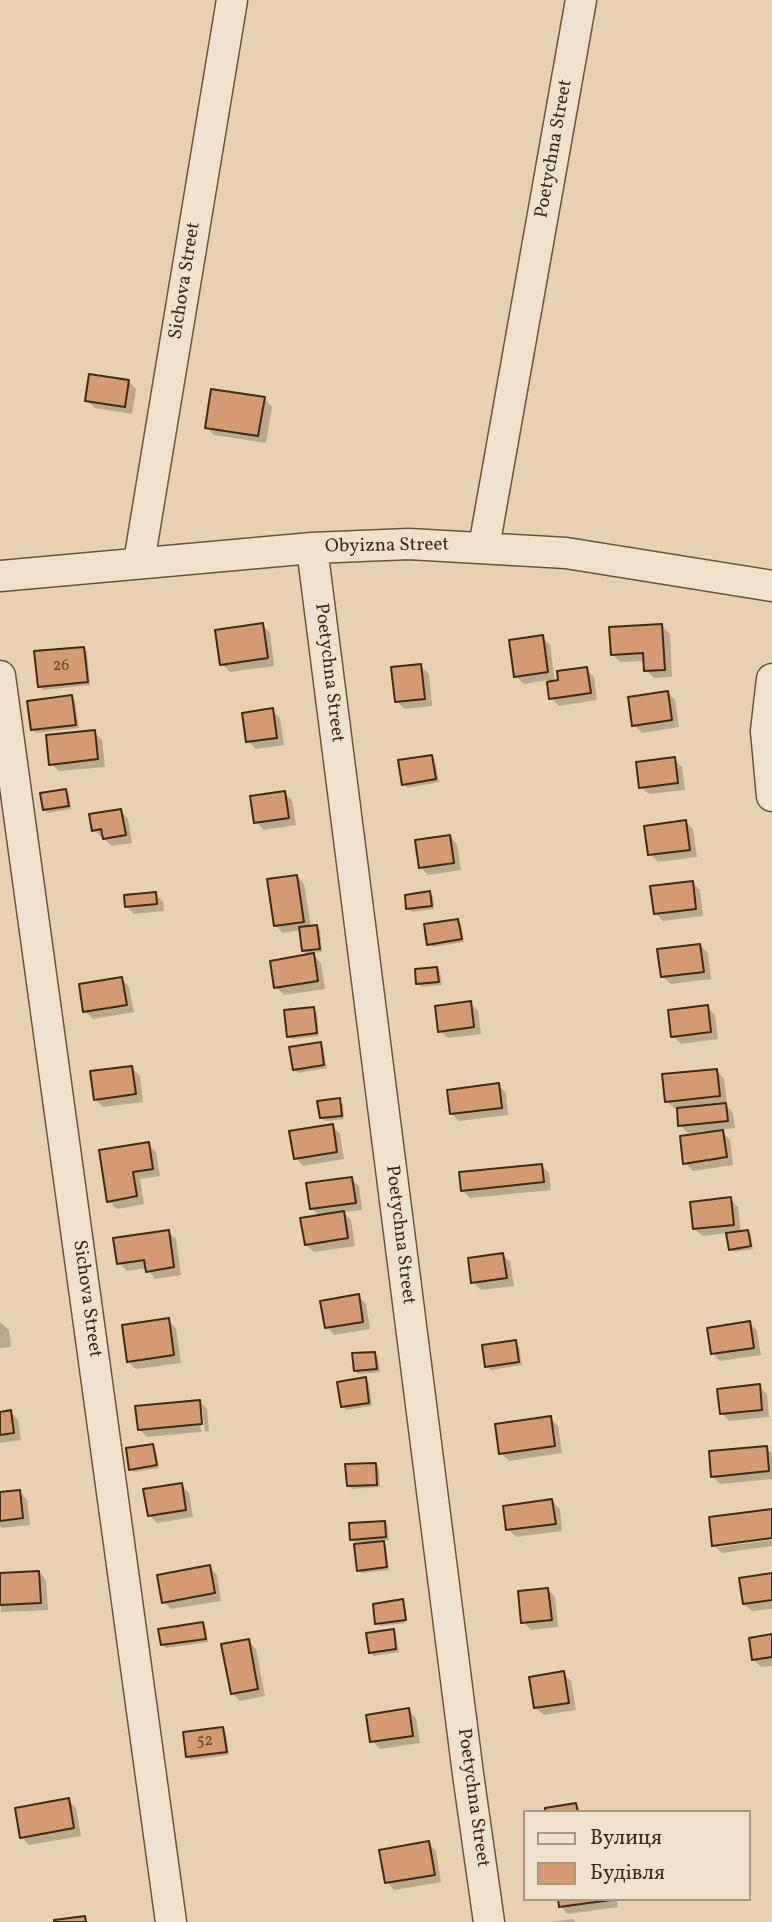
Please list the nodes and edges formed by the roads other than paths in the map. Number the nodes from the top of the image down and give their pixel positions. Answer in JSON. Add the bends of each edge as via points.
{"nodes":[{"id":1,"x":232,"y":0,"type":"edge"},
{"id":2,"x":581,"y":0,"type":"edge"},
{"id":3,"x":484,"y":547,"type":"junction"},
{"id":4,"x":312,"y":548,"type":"junction"},
{"id":5,"x":139,"y":562,"type":"junction"},
{"id":6,"x":0,"y":576,"type":"edge"},
{"id":7,"x":772,"y":586,"type":"edge"},
{"id":8,"x":0,"y":676,"type":"edge"},
{"id":9,"x":772,"y":679,"type":"edge"},
{"id":10,"x":772,"y":796,"type":"edge"},
{"id":11,"x":171,"y":1922,"type":"edge"},
{"id":12,"x":489,"y":1922,"type":"edge"}],
"edges":[{"from":1,"to":5,"type":"street","name":"Sichova Street"},
{"from":2,"to":3,"type":"street","name":"Poetychna Street"},
{"from":3,"to":4,"type":"street","name":"Obyizna Street"},
{"from":3,"to":7,"type":"street","name":"Obyizna Street","via":[[566,552]]},
{"from":4,"to":5,"type":"street","name":"Obyizna Street"},
{"from":4,"to":12,"type":"street","name":"Poetychna Street"},
{"from":5,"to":6,"type":"street","name":"Obyizna Street"},
{"from":8,"to":11,"type":"street","name":"Sichova Street"},
{"from":9,"to":10,"type":"street","via":[[766,731]]}]}
